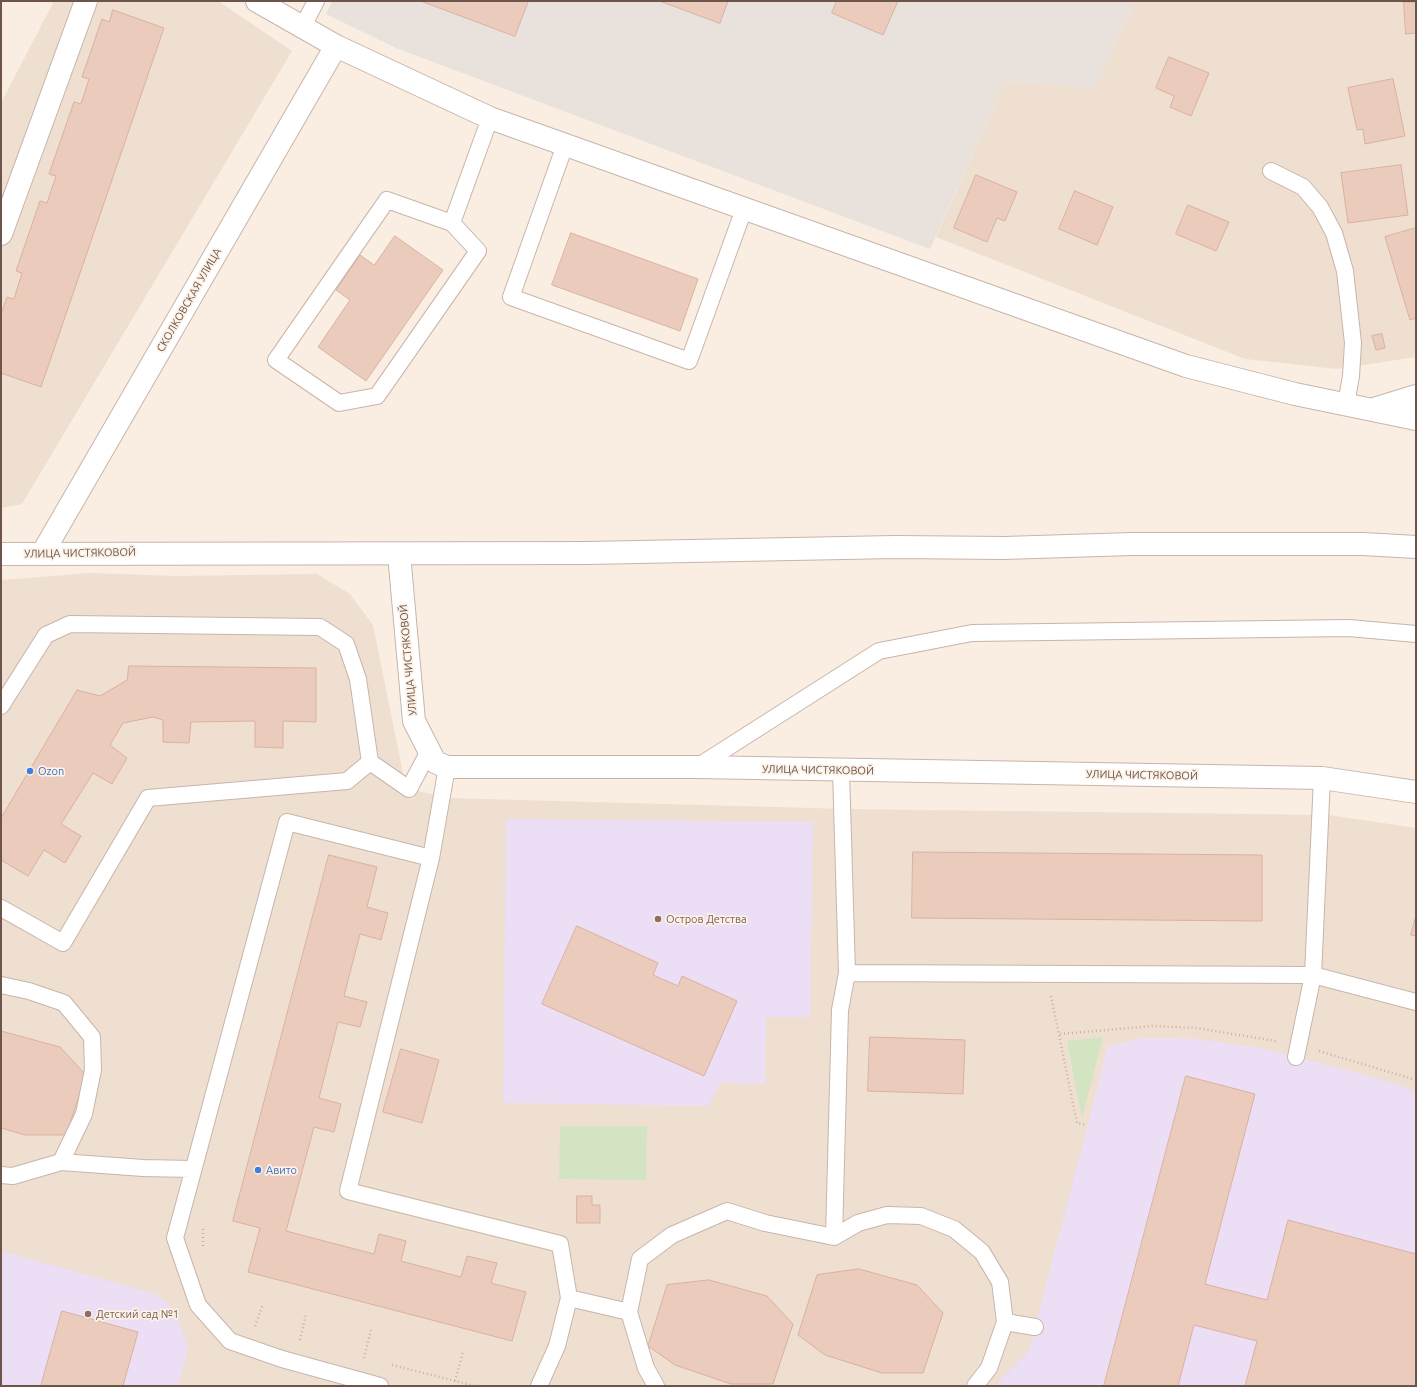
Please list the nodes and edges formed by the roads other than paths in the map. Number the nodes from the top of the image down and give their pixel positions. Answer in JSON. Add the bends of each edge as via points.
{"nodes":[{"id":1,"x":86,"y":1,"type":"edge"},
{"id":2,"x":256,"y":1,"type":"edge"},
{"id":3,"x":316,"y":1,"type":"edge"},
{"id":4,"x":302,"y":28,"type":"junction"},
{"id":5,"x":336,"y":46,"type":"junction"},
{"id":6,"x":490,"y":118,"type":"junction"},
{"id":7,"x":565,"y":145,"type":"junction"},
{"id":8,"x":1271,"y":171,"type":"dead end"},
{"id":9,"x":744,"y":209,"type":"junction"},
{"id":10,"x":452,"y":223,"type":"junction"},
{"id":11,"x":1,"y":234,"type":"edge"},
{"id":12,"x":1416,"y":396,"type":"edge"},
{"id":13,"x":1346,"y":404,"type":"junction"},
{"id":14,"x":1373,"y":410,"type":"junction"},
{"id":15,"x":1416,"y":418,"type":"edge"},
{"id":16,"x":1416,"y":547,"type":"edge"},
{"id":17,"x":1,"y":554,"type":"edge"},
{"id":18,"x":42,"y":554,"type":"junction"},
{"id":19,"x":399,"y":554,"type":"junction"},
{"id":20,"x":1416,"y":634,"type":"edge"},
{"id":21,"x":1,"y":706,"type":"edge"},
{"id":22,"x":428,"y":751,"type":"junction"},
{"id":23,"x":370,"y":762,"type":"junction"},
{"id":24,"x":447,"y":767,"type":"junction"},
{"id":25,"x":697,"y":767,"type":"junction"},
{"id":26,"x":841,"y":771,"type":"junction"},
{"id":27,"x":1322,"y":778,"type":"junction"},
{"id":28,"x":1416,"y":792,"type":"edge"},
{"id":29,"x":431,"y":858,"type":"junction"},
{"id":30,"x":1,"y":908,"type":"edge"},
{"id":31,"x":847,"y":973,"type":"junction"},
{"id":32,"x":1313,"y":975,"type":"junction"},
{"id":33,"x":1,"y":985,"type":"edge"},
{"id":34,"x":1416,"y":1002,"type":"edge"},
{"id":35,"x":1297,"y":1051,"type":"road end"},
{"id":36,"x":61,"y":1162,"type":"junction"},
{"id":37,"x":192,"y":1169,"type":"junction"},
{"id":38,"x":1,"y":1175,"type":"edge"},
{"id":39,"x":834,"y":1237,"type":"junction"},
{"id":40,"x":569,"y":1298,"type":"junction"},
{"id":41,"x":629,"y":1312,"type":"junction"},
{"id":42,"x":1005,"y":1322,"type":"junction"},
{"id":43,"x":1035,"y":1327,"type":"dead end"},
{"id":44,"x":380,"y":1386,"type":"edge"},
{"id":45,"x":539,"y":1386,"type":"edge"},
{"id":46,"x":656,"y":1386,"type":"edge"},
{"id":47,"x":975,"y":1386,"type":"edge"}],
"edges":[{"from":1,"to":11,"type":"street"},
{"from":2,"to":4,"type":"street"},
{"from":3,"to":4,"type":"lane"},
{"from":4,"to":5,"type":"street"},
{"from":5,"to":6,"type":"street"},
{"from":5,"to":18,"type":"street","name":"СКОЛКОВСКАЯ УЛИЦА"},
{"from":6,"to":7,"type":"street"},
{"from":6,"to":10,"type":"lane"},
{"from":7,"to":9,"type":"street"},
{"from":7,"to":9,"type":"lane","via":[[511,297],[689,361]]},
{"from":8,"to":13,"type":"lane","via":[[1303,187],[1320,207],[1334,234],[1345,271],[1353,343]]},
{"from":9,"to":13,"type":"street","via":[[1186,366],[1295,394]]},
{"from":10,"to":10,"type":"lane","via":[[387,200],[276,360],[339,403],[377,396],[478,251]]},
{"from":12,"to":14,"type":"street"},
{"from":13,"to":14,"type":"street"},
{"from":14,"to":15,"type":"street"},
{"from":16,"to":19,"type":"street","name":"УЛИЦА ЧИСТЯКОВОЙ","via":[[1363,544],[1132,544],[1004,548],[895,547]]},
{"from":17,"to":18,"type":"street","name":"УЛИЦА ЧИСТЯКОВОЙ"},
{"from":18,"to":19,"type":"street","name":"УЛИЦА ЧИСТЯКОВОЙ"},
{"from":19,"to":22,"type":"street","name":"УЛИЦА ЧИСТЯКОВОЙ","via":[[414,721]]},
{"from":20,"to":25,"type":"lane","via":[[1348,628],[972,633],[879,651]]},
{"from":21,"to":23,"type":"lane","via":[[46,635],[70,624],[320,626],[346,644],[358,679]]},
{"from":22,"to":23,"type":"lane","via":[[409,789]]},
{"from":22,"to":24,"type":"street","name":"УЛИЦА ЧИСТЯКОВОЙ","via":[[435,762]]},
{"from":23,"to":30,"type":"lane","via":[[347,781],[148,798],[63,943]]},
{"from":24,"to":25,"type":"street","name":"УЛИЦА ЧИСТЯКОВОЙ"},
{"from":24,"to":29,"type":"lane"},
{"from":25,"to":26,"type":"street","name":"УЛИЦА ЧИСТЯКОВОЙ"},
{"from":26,"to":27,"type":"street","name":"УЛИЦА ЧИСТЯКОВОЙ"},
{"from":26,"to":31,"type":"lane"},
{"from":27,"to":28,"type":"street","name":"УЛИЦА ЧИСТЯКОВОЙ"},
{"from":27,"to":32,"type":"lane"},
{"from":29,"to":37,"type":"lane","via":[[287,822]]},
{"from":29,"to":40,"type":"lane","via":[[348,1191],[560,1244]]},
{"from":31,"to":32,"type":"lane"},
{"from":31,"to":39,"type":"lane","via":[[840,1010]]},
{"from":32,"to":34,"type":"lane"},
{"from":32,"to":35,"type":"lane"},
{"from":33,"to":36,"type":"lane","via":[[64,1004],[92,1037],[93,1070],[84,1114]]},
{"from":36,"to":37,"type":"lane"},
{"from":36,"to":38,"type":"lane","via":[[13,1176]]},
{"from":37,"to":44,"type":"lane","via":[[174,1238],[198,1305],[230,1341],[282,1359]]},
{"from":39,"to":41,"type":"lane","via":[[765,1223],[727,1211],[672,1235],[640,1259]]},
{"from":39,"to":42,"type":"lane","via":[[858,1223],[887,1215],[921,1216],[954,1229],[982,1252],[1000,1282]]},
{"from":40,"to":41,"type":"lane"},
{"from":40,"to":45,"type":"lane","via":[[557,1346]]},
{"from":41,"to":46,"type":"lane","via":[[646,1368]]},
{"from":42,"to":43,"type":"lane"},
{"from":42,"to":47,"type":"lane","via":[[989,1368]]}]}
